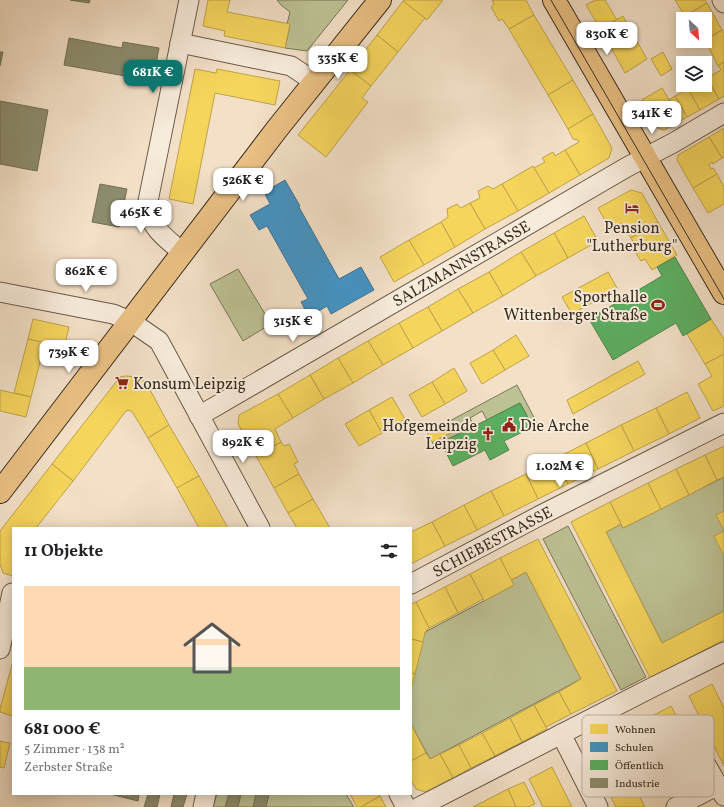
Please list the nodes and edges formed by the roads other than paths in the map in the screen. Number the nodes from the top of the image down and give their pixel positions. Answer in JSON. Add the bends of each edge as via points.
{"nodes":[{"id":1,"x":189,"y":0,"type":"edge"},
{"id":2,"x":380,"y":0,"type":"edge"},
{"id":3,"x":554,"y":0,"type":"edge"},
{"id":4,"x":722,"y":0,"type":"edge"},
{"id":5,"x":724,"y":3,"type":"edge"},
{"id":6,"x":180,"y":43,"type":"junction"},
{"id":7,"x":315,"y":82,"type":"junction"},
{"id":8,"x":724,"y":113,"type":"edge"},
{"id":9,"x":646,"y":157,"type":"junction"},
{"id":10,"x":183,"y":253,"type":"junction"},
{"id":11,"x":0,"y":292,"type":"edge"},
{"id":12,"x":724,"y":293,"type":"edge"},
{"id":13,"x":130,"y":321,"type":"junction"},
{"id":14,"x":199,"y":416,"type":"junction"},
{"id":15,"x":724,"y":423,"type":"edge"},
{"id":16,"x":0,"y":492,"type":"edge"},
{"id":17,"x":259,"y":527,"type":"edge"},
{"id":18,"x":412,"y":583,"type":"edge"},
{"id":19,"x":0,"y":589,"type":"edge"},
{"id":20,"x":12,"y":593,"type":"edge"},
{"id":21,"x":12,"y":597,"type":"edge"},
{"id":22,"x":0,"y":649,"type":"edge"},
{"id":23,"x":722,"y":658,"type":"edge"},
{"id":24,"x":598,"y":715,"type":"edge"},
{"id":25,"x":582,"y":723,"type":"edge"},
{"id":26,"x":561,"y":734,"type":"junction"},
{"id":27,"x":582,"y":775,"type":"edge"},
{"id":28,"x":714,"y":779,"type":"edge"},
{"id":29,"x":721,"y":791,"type":"edge"},
{"id":30,"x":206,"y":795,"type":"edge"},
{"id":31,"x":400,"y":795,"type":"edge"},
{"id":32,"x":593,"y":797,"type":"edge"},
{"id":33,"x":704,"y":797,"type":"edge"},
{"id":34,"x":203,"y":807,"type":"edge"},
{"id":35,"x":406,"y":807,"type":"edge"},
{"id":36,"x":419,"y":807,"type":"edge"},
{"id":37,"x":598,"y":807,"type":"edge"},
{"id":38,"x":676,"y":807,"type":"edge"}],
"edges":[{"from":1,"to":6,"type":"street"},
{"from":2,"to":7,"type":"main road"},
{"from":3,"to":9,"type":"main road"},
{"from":4,"to":5,"type":"street"},
{"from":6,"to":7,"type":"street","via":[[291,66]]},
{"from":6,"to":10,"type":"street","via":[[146,206],[148,216],[157,230]]},
{"from":7,"to":10,"type":"main road"},
{"from":8,"to":9,"type":"street","name":"SALZMANNSTRASSE"},
{"from":9,"to":12,"type":"main road"},
{"from":9,"to":14,"type":"street","name":"SALZMANNSTRASSE"},
{"from":10,"to":13,"type":"main road"},
{"from":11,"to":13,"type":"street","via":[[113,314]]},
{"from":13,"to":14,"type":"street","via":[[159,341]]},
{"from":13,"to":16,"type":"main road"},
{"from":14,"to":17,"type":"street"},
{"from":15,"to":18,"type":"street","name":"SCHIEBESTRASSE"},
{"from":19,"to":20,"type":"street"},
{"from":21,"to":22,"type":"street"},
{"from":23,"to":24,"type":"street","via":[[653,687]]},
{"from":25,"to":26,"type":"street"},
{"from":26,"to":27,"type":"street"},
{"from":26,"to":36,"type":"street"},
{"from":28,"to":29,"type":"street"},
{"from":30,"to":34,"type":"street"},
{"from":31,"to":35,"type":"street"},
{"from":32,"to":37,"type":"street"},
{"from":33,"to":38,"type":"street"}]}
